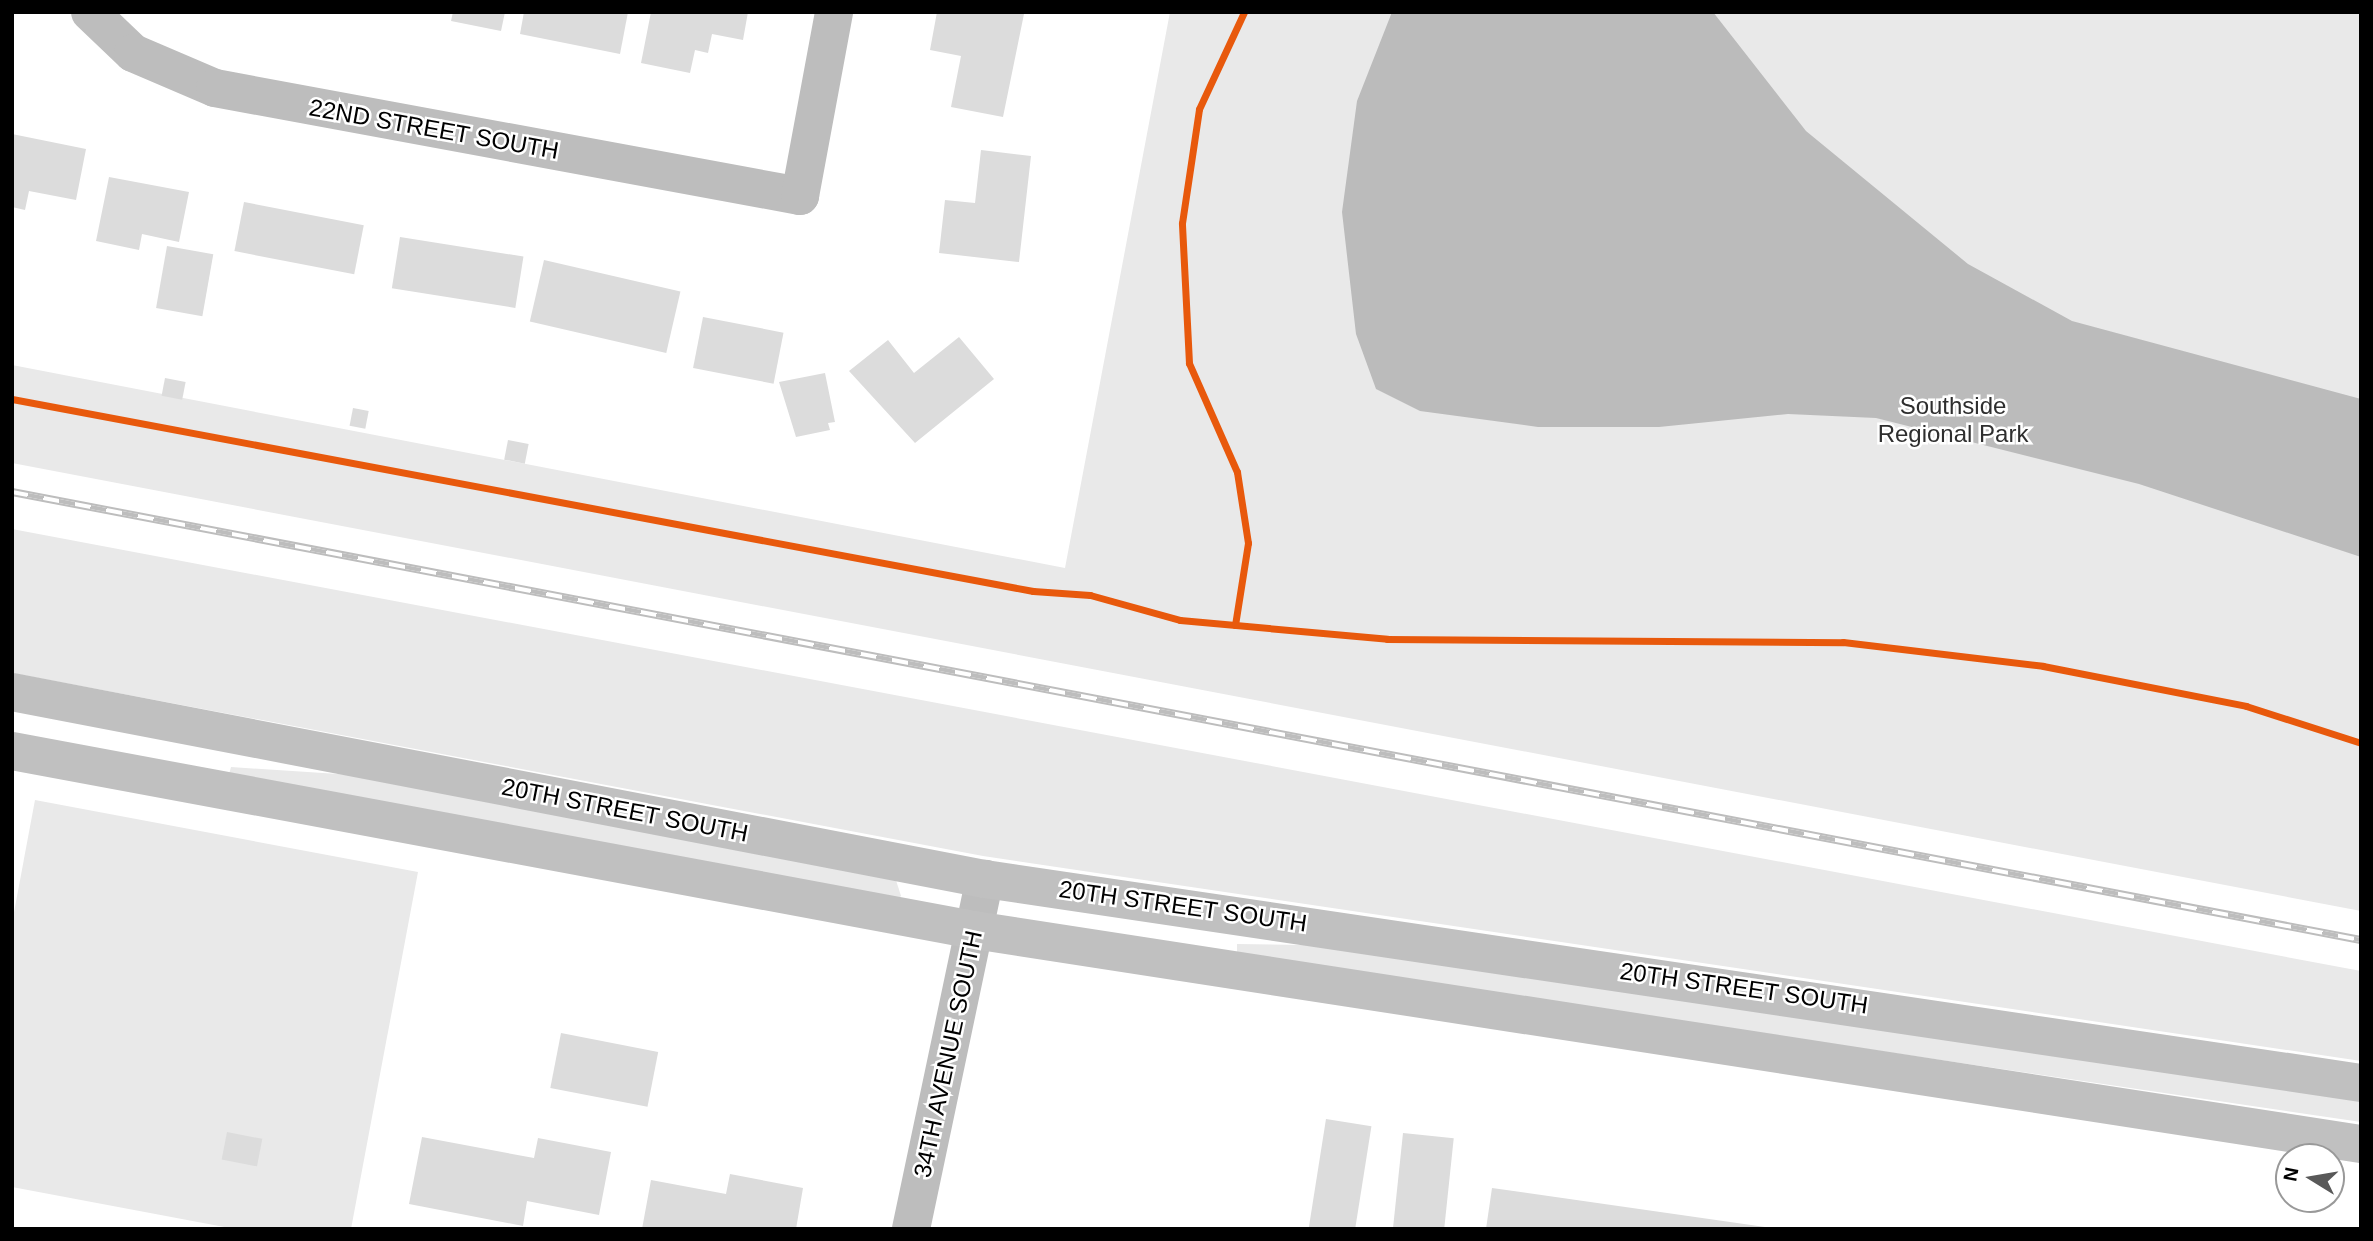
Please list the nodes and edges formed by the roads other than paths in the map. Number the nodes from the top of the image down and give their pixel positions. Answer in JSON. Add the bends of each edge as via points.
{"nodes":[{"id":1,"x":90,"y":12,"type":"edge"},
{"id":2,"x":834,"y":12,"type":"edge"},
{"id":3,"x":12,"y":692,"type":"edge"},
{"id":4,"x":12,"y":751,"type":"edge"},
{"id":5,"x":985,"y":879,"type":"junction"},
{"id":6,"x":974,"y":930,"type":"junction"},
{"id":7,"x":2361,"y":1083,"type":"edge"},
{"id":8,"x":2361,"y":1144,"type":"edge"},
{"id":9,"x":911,"y":1229,"type":"edge"}],
"edges":[{"from":1,"to":2,"type":"street","name":"22ND STREET SOUTH","via":[[133,53],[215,88],[800,196]]},
{"from":3,"to":5,"type":"street","name":"20TH STREET SOUTH"},
{"from":4,"to":6,"type":"street"},
{"from":5,"to":6,"type":"street","name":"34TH AVENUE SOUTH"},
{"from":5,"to":7,"type":"street","name":"20TH STREET SOUTH"},
{"from":6,"to":8,"type":"street"},
{"from":6,"to":9,"type":"street","name":"34TH AVENUE SOUTH"}]}
